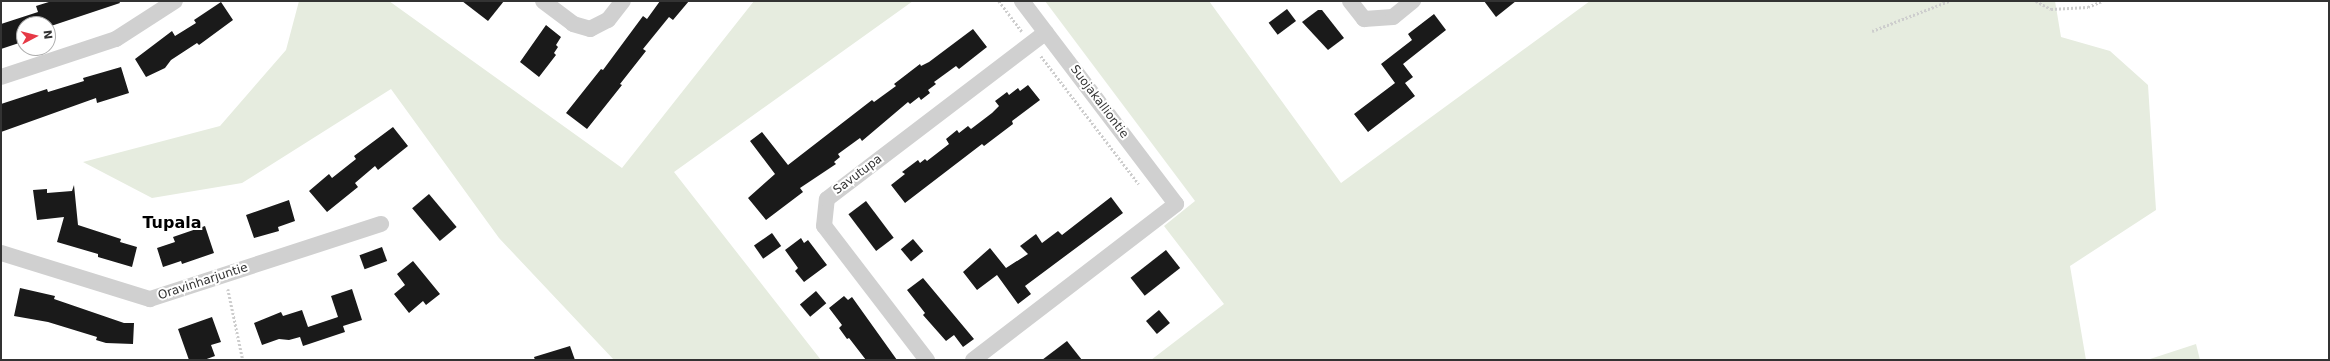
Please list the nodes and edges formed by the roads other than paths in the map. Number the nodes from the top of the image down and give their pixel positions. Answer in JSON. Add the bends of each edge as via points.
{"nodes":[{"id":1,"x":175,"y":1,"type":"edge"},
{"id":2,"x":543,"y":1,"type":"edge"},
{"id":3,"x":622,"y":1,"type":"edge"},
{"id":4,"x":1022,"y":1,"type":"edge"},
{"id":5,"x":1350,"y":1,"type":"edge"},
{"id":6,"x":1413,"y":1,"type":"edge"},
{"id":7,"x":1046,"y":32,"type":"junction"},
{"id":8,"x":1,"y":77,"type":"edge"},
{"id":9,"x":381,"y":224,"type":"dead end"},
{"id":10,"x":1,"y":253,"type":"edge"},
{"id":11,"x":927,"y":360,"type":"edge"},
{"id":12,"x":973,"y":360,"type":"edge"}],
"edges":[{"from":1,"to":8,"type":"street","via":[[116,40]]},
{"from":2,"to":3,"type":"street","via":[[573,24],[590,29],[608,20]]},
{"from":4,"to":7,"type":"street","name":"Suojakalliontie"},
{"from":5,"to":6,"type":"street","via":[[1364,19],[1393,17]]},
{"from":7,"to":11,"type":"street","name":"Savutupa","via":[[827,198],[824,226]]},
{"from":7,"to":12,"type":"street","name":"Suojakalliontie","via":[[1176,204]]},
{"from":9,"to":10,"type":"street","name":"Oravinharjuntie","via":[[150,299]]}]}
